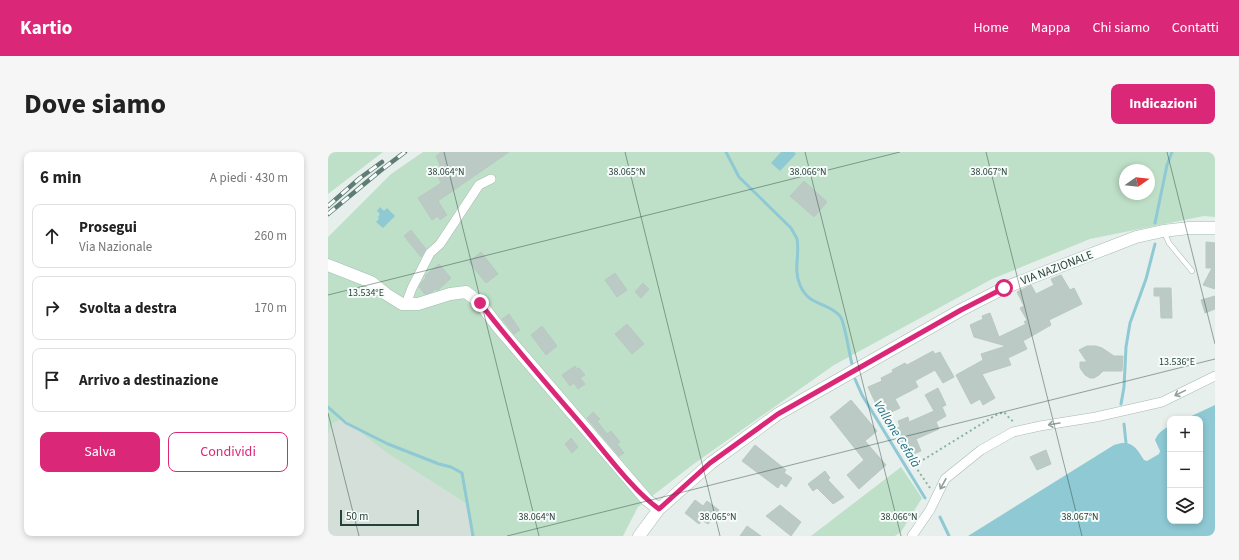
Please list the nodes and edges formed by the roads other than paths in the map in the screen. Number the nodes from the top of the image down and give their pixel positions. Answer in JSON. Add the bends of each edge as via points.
{"nodes":[{"id":1,"x":491,"y":179,"type":"dead end"},
{"id":2,"x":1215,"y":228,"type":"edge"},
{"id":3,"x":1163,"y":231,"type":"junction"},
{"id":4,"x":328,"y":265,"type":"edge"},
{"id":5,"x":1192,"y":271,"type":"dead end"},
{"id":6,"x":406,"y":304,"type":"junction"},
{"id":7,"x":1215,"y":376,"type":"edge"},
{"id":8,"x":659,"y":509,"type":"junction"},
{"id":9,"x":640,"y":536,"type":"edge"},
{"id":10,"x":912,"y":536,"type":"edge"}],
"edges":[{"from":1,"to":6,"type":"street","via":[[480,185],[440,244],[430,253]]},
{"from":2,"to":3,"type":"main road","name":"VIA NAZIONALE"},
{"from":3,"to":5,"type":"lane","via":[[1169,244]]},
{"from":3,"to":8,"type":"main road","name":"VIA NAZIONALE","via":[[1136,238],[1004,288],[961,310],[778,414],[710,463]]},
{"from":4,"to":6,"type":"main road","via":[[371,282],[386,294]]},
{"from":6,"to":8,"type":"main road","via":[[418,304],[466,292],[480,303],[605,452],[647,500]]},
{"from":7,"to":10,"type":"street","one_way":true,"via":[[1162,402],[1096,418],[1013,432],[981,450],[945,479],[930,510]]},
{"from":8,"to":9,"type":"main road","name":"VIA NAZIONALE"}]}
